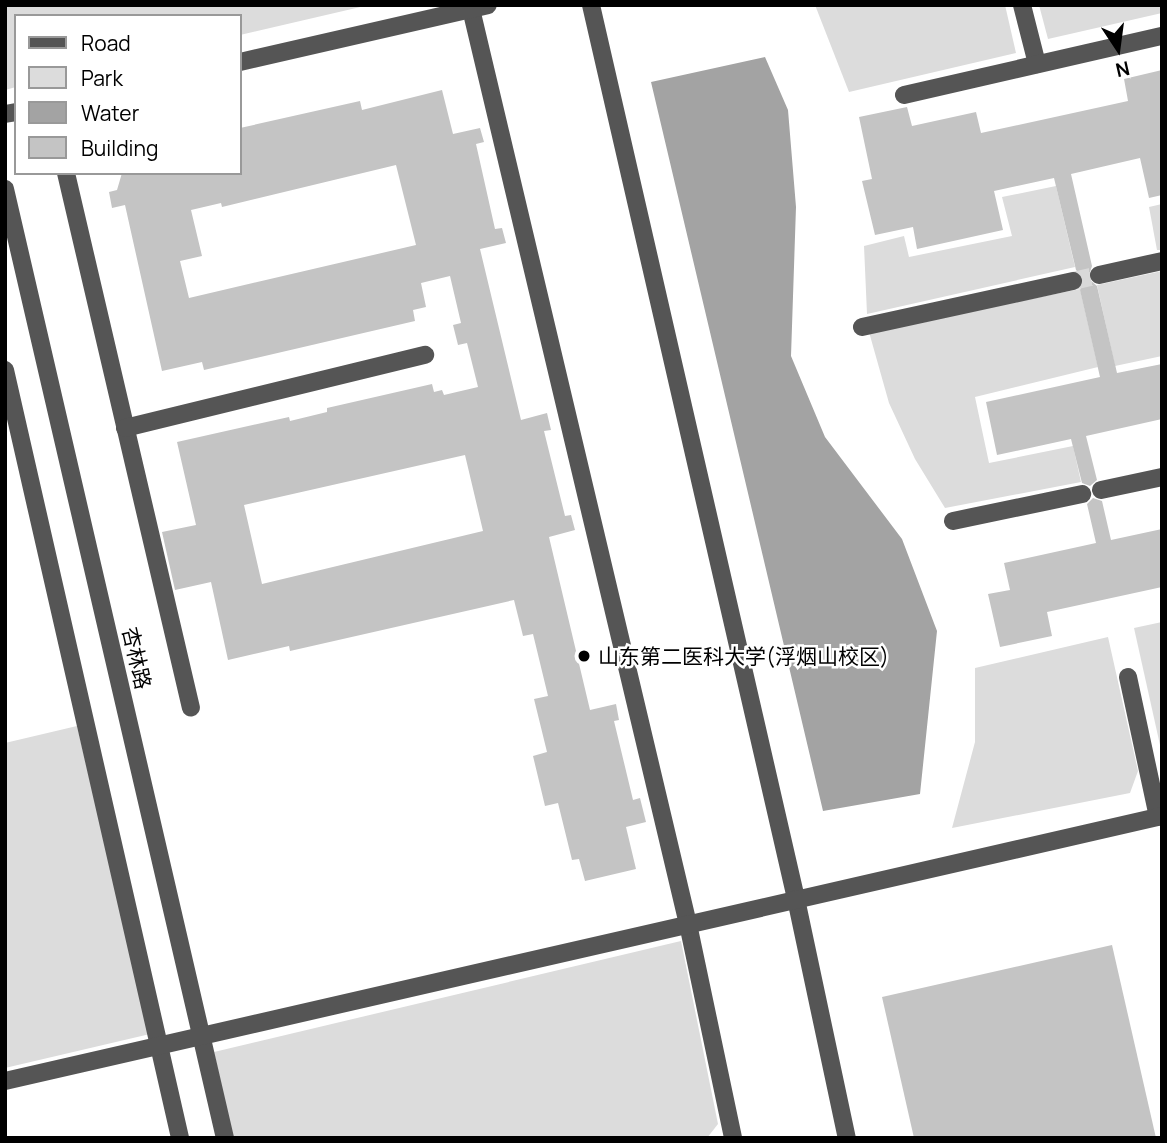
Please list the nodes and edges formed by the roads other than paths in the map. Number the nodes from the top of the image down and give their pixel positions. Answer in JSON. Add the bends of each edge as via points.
{"nodes":[{"id":1,"x":591,"y":5,"type":"edge"},
{"id":2,"x":1023,"y":5,"type":"edge"},
{"id":3,"x":480,"y":7,"type":"edge"},
{"id":4,"x":1162,"y":36,"type":"edge"},
{"id":5,"x":242,"y":62,"type":"edge"},
{"id":6,"x":1037,"y":64,"type":"junction"},
{"id":7,"x":904,"y":95,"type":"dead end"},
{"id":8,"x":66,"y":175,"type":"edge"},
{"id":9,"x":5,"y":190,"type":"edge"},
{"id":10,"x":1162,"y":261,"type":"edge"},
{"id":11,"x":1099,"y":275,"type":"tunnel mouth"},
{"id":12,"x":1073,"y":281,"type":"tunnel mouth"},
{"id":13,"x":862,"y":327,"type":"dead end"},
{"id":14,"x":425,"y":355,"type":"dead end"},
{"id":15,"x":5,"y":370,"type":"edge"},
{"id":16,"x":125,"y":428,"type":"junction"},
{"id":17,"x":1162,"y":477,"type":"edge"},
{"id":18,"x":1101,"y":490,"type":"dead end"},
{"id":19,"x":1082,"y":494,"type":"dead end"},
{"id":20,"x":953,"y":521,"type":"dead end"},
{"id":21,"x":1128,"y":677,"type":"dead end"},
{"id":22,"x":191,"y":708,"type":"dead end"},
{"id":23,"x":1160,"y":817,"type":"edge"},
{"id":24,"x":796,"y":899,"type":"junction"},
{"id":25,"x":688,"y":924,"type":"junction"},
{"id":26,"x":202,"y":1035,"type":"junction"},
{"id":27,"x":159,"y":1045,"type":"junction"},
{"id":28,"x":5,"y":1081,"type":"edge"},
{"id":29,"x":180,"y":1138,"type":"edge"},
{"id":30,"x":225,"y":1138,"type":"edge"},
{"id":31,"x":733,"y":1138,"type":"edge"},
{"id":32,"x":847,"y":1138,"type":"edge"}],
"edges":[{"from":1,"to":24,"type":"lane"},
{"from":2,"to":6,"type":"lane"},
{"from":3,"to":5,"type":"lane"},
{"from":3,"to":25,"type":"lane"},
{"from":4,"to":6,"type":"lane"},
{"from":6,"to":7,"type":"lane"},
{"from":8,"to":16,"type":"lane"},
{"from":9,"to":26,"type":"lane","name":"杏林路"},
{"from":10,"to":11,"type":"lane"},
{"from":12,"to":13,"type":"lane"},
{"from":14,"to":16,"type":"lane"},
{"from":15,"to":27,"type":"lane"},
{"from":16,"to":22,"type":"lane"},
{"from":17,"to":18,"type":"lane"},
{"from":19,"to":20,"type":"lane"},
{"from":21,"to":23,"type":"lane"},
{"from":23,"to":24,"type":"lane"},
{"from":24,"to":25,"type":"lane"},
{"from":24,"to":32,"type":"lane"},
{"from":25,"to":26,"type":"lane"},
{"from":25,"to":31,"type":"lane"},
{"from":26,"to":27,"type":"lane"},
{"from":26,"to":30,"type":"lane","name":"杏林路"},
{"from":27,"to":28,"type":"lane"},
{"from":27,"to":29,"type":"lane"}]}
